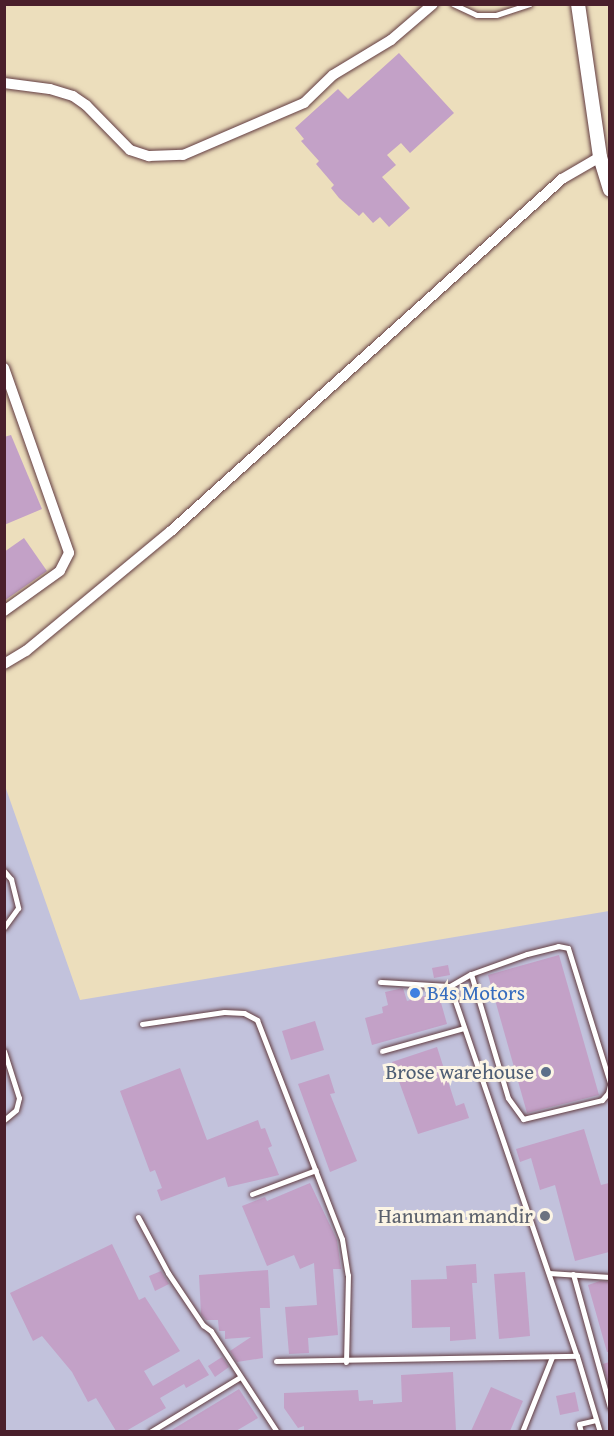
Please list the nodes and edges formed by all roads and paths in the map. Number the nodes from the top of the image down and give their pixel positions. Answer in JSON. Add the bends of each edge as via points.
{"nodes":[{"id":1,"x":433,"y":4,"type":"edge"},
{"id":2,"x":453,"y":4,"type":"edge"},
{"id":3,"x":529,"y":4,"type":"edge"},
{"id":4,"x":578,"y":4,"type":"edge"},
{"id":5,"x":4,"y":83,"type":"edge"},
{"id":6,"x":600,"y":157,"type":"junction"},
{"id":7,"x":609,"y":189,"type":"edge"},
{"id":8,"x":4,"y":368,"type":"edge"},
{"id":9,"x":4,"y":611,"type":"edge"},
{"id":10,"x":4,"y":664,"type":"edge"},
{"id":11,"x":4,"y":871,"type":"edge"},
{"id":12,"x":4,"y":927,"type":"edge"},
{"id":13,"x":471,"y":974,"type":"junction"},
{"id":14,"x":380,"y":981,"type":"dead end"},
{"id":15,"x":450,"y":986,"type":"junction"},
{"id":16,"x":142,"y":1024,"type":"dead end"},
{"id":17,"x":464,"y":1028,"type":"junction"},
{"id":18,"x":4,"y":1051,"type":"edge"},
{"id":19,"x":382,"y":1051,"type":"dead end"},
{"id":20,"x":609,"y":1084,"type":"edge"},
{"id":21,"x":4,"y":1120,"type":"edge"},
{"id":22,"x":316,"y":1170,"type":"junction"},
{"id":23,"x":252,"y":1194,"type":"dead end"},
{"id":24,"x":138,"y":1217,"type":"dead end"},
{"id":25,"x":549,"y":1273,"type":"junction"},
{"id":26,"x":573,"y":1274,"type":"junction"},
{"id":27,"x":609,"y":1277,"type":"edge"},
{"id":28,"x":577,"y":1356,"type":"junction"},
{"id":29,"x":552,"y":1357,"type":"junction"},
{"id":30,"x":276,"y":1361,"type":"dead end"},
{"id":31,"x":346,"y":1362,"type":"junction"},
{"id":32,"x":240,"y":1377,"type":"junction"},
{"id":33,"x":609,"y":1407,"type":"edge"},
{"id":34,"x":596,"y":1420,"type":"junction"},
{"id":35,"x":150,"y":1431,"type":"edge"},
{"id":36,"x":277,"y":1431,"type":"edge"},
{"id":37,"x":522,"y":1431,"type":"edge"},
{"id":38,"x":581,"y":1431,"type":"edge"},
{"id":39,"x":600,"y":1431,"type":"edge"}],
"edges":[{"from":1,"to":5,"type":"street","via":[[391,40],[333,75],[304,103],[183,155],[149,156],[130,150],[73,96]]},
{"from":2,"to":3,"type":"lane","via":[[477,15],[496,15]]},
{"from":4,"to":6,"type":"street"},
{"from":6,"to":7,"type":"street"},
{"from":6,"to":10,"type":"street","via":[[562,179],[171,531],[26,651]]},
{"from":8,"to":9,"type":"street","via":[[69,553],[60,571]]},
{"from":11,"to":12,"type":"lane","via":[[11,879],[18,908]]},
{"from":13,"to":15,"type":"lane"},
{"from":13,"to":20,"type":"lane","via":[[527,954],[558,946],[568,948]]},
{"from":13,"to":20,"type":"lane","via":[[508,1098],[523,1119],[602,1100]]},
{"from":14,"to":15,"type":"lane"},
{"from":15,"to":17,"type":"lane"},
{"from":16,"to":22,"type":"lane","via":[[224,1012],[244,1013],[257,1020]]},
{"from":17,"to":19,"type":"lane"},
{"from":17,"to":25,"type":"lane"},
{"from":18,"to":21,"type":"lane","via":[[19,1098],[16,1110]]},
{"from":22,"to":23,"type":"lane"},
{"from":22,"to":31,"type":"lane","via":[[342,1239],[348,1275]]},
{"from":24,"to":32,"type":"lane","via":[[168,1273]]},
{"from":25,"to":26,"type":"lane"},
{"from":25,"to":28,"type":"lane"},
{"from":26,"to":27,"type":"lane"},
{"from":26,"to":33,"type":"lane"},
{"from":28,"to":29,"type":"lane"},
{"from":28,"to":34,"type":"lane"},
{"from":29,"to":31,"type":"lane"},
{"from":29,"to":37,"type":"lane"},
{"from":30,"to":31,"type":"lane"},
{"from":32,"to":35,"type":"lane"},
{"from":32,"to":36,"type":"lane"},
{"from":34,"to":38,"type":"lane","via":[[579,1424]]},
{"from":34,"to":39,"type":"lane"}]}
